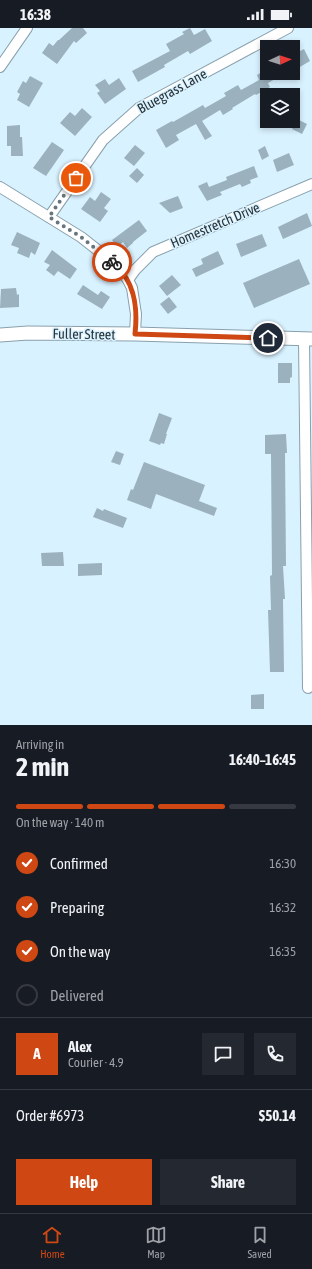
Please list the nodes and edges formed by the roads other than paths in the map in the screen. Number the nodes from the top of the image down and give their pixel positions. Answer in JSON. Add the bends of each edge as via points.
{"nodes":[{"id":1,"x":27,"y":28,"type":"edge"},
{"id":2,"x":288,"y":28,"type":"edge"},
{"id":3,"x":0,"y":66,"type":"edge"},
{"id":4,"x":312,"y":184,"type":"edge"},
{"id":5,"x":0,"y":187,"type":"edge"},
{"id":6,"x":49,"y":217,"type":"junction"},
{"id":7,"x":128,"y":280,"type":"junction"},
{"id":8,"x":135,"y":334,"type":"junction"},
{"id":9,"x":0,"y":335,"type":"edge"},
{"id":10,"x":308,"y":339,"type":"edge"},
{"id":11,"x":308,"y":688,"type":"dead end"}],
"edges":[{"from":1,"to":3,"type":"street"},
{"from":2,"to":6,"type":"street","name":"Bluegrass Lane","via":[[139,108],[103,140]]},
{"from":4,"to":7,"type":"street","name":"Homestretch Drive","via":[[153,252]]},
{"from":5,"to":6,"type":"street"},
{"from":6,"to":7,"type":"street","via":[[81,237],[119,267]]},
{"from":7,"to":8,"type":"street","via":[[132,288],[136,314]]},
{"from":8,"to":9,"type":"street","name":"Fuller Street"},
{"from":8,"to":10,"type":"street","name":"Fuller Street"},
{"from":10,"to":11,"type":"street"}]}
